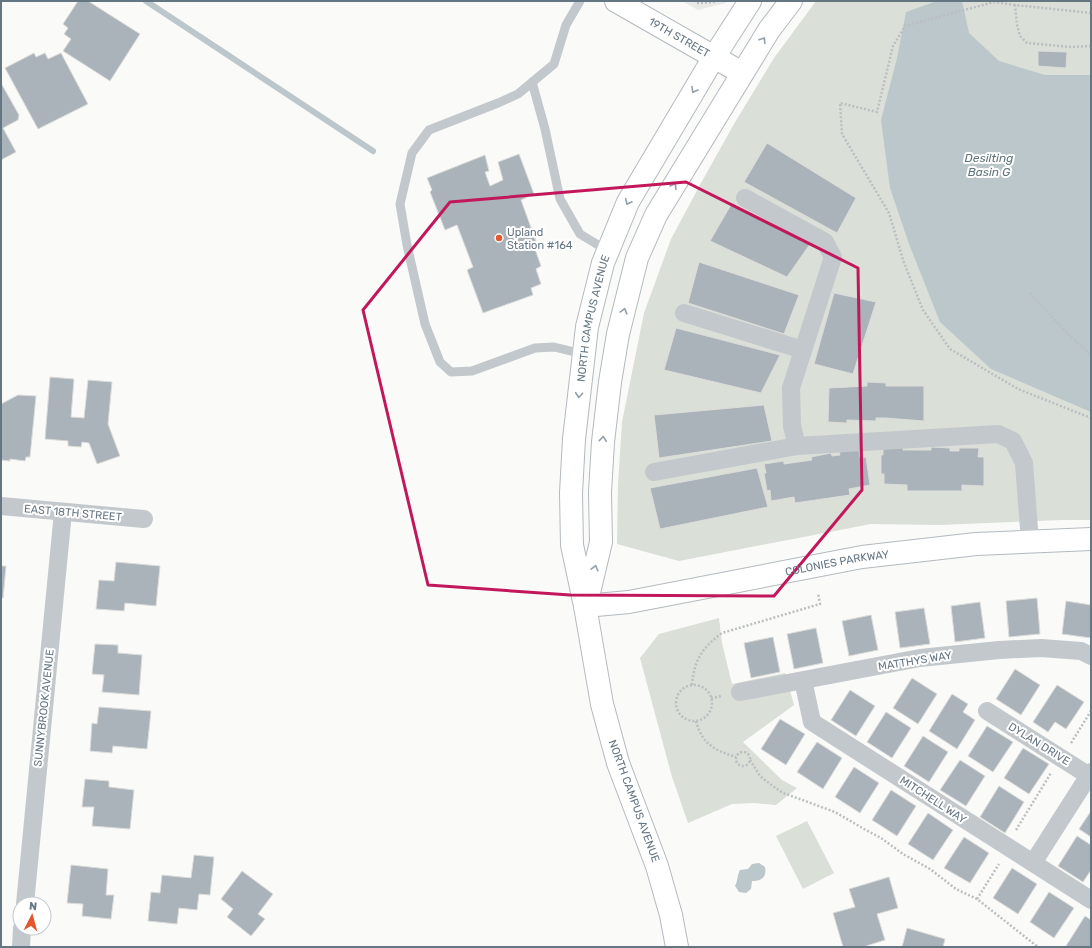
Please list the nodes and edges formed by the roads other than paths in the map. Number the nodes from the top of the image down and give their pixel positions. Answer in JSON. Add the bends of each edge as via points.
{"nodes":[{"id":1,"x":580,"y":1,"type":"edge"},
{"id":2,"x":616,"y":1,"type":"edge"},
{"id":3,"x":750,"y":1,"type":"edge"},
{"id":4,"x":791,"y":1,"type":"edge"},
{"id":5,"x":714,"y":57,"type":"junction"},
{"id":6,"x":742,"y":73,"type":"junction"},
{"id":7,"x":532,"y":82,"type":"junction"},
{"id":8,"x":745,"y":198,"type":"dead end"},
{"id":9,"x":608,"y":251,"type":"junction"},
{"id":10,"x":684,"y":313,"type":"dead end"},
{"id":11,"x":803,"y":350,"type":"junction"},
{"id":12,"x":583,"y":354,"type":"junction"},
{"id":13,"x":797,"y":446,"type":"junction"},
{"id":14,"x":654,"y":472,"type":"dead end"},
{"id":15,"x":1,"y":506,"type":"edge"},
{"id":16,"x":63,"y":512,"type":"junction"},
{"id":17,"x":144,"y":519,"type":"dead end"},
{"id":18,"x":1091,"y":539,"type":"edge"},
{"id":19,"x":1030,"y":542,"type":"junction"},
{"id":20,"x":585,"y":606,"type":"junction"},
{"id":21,"x":1091,"y":656,"type":"edge"},
{"id":22,"x":802,"y":680,"type":"junction"},
{"id":23,"x":740,"y":692,"type":"dead end"},
{"id":24,"x":986,"y":711,"type":"dead end"},
{"id":25,"x":1090,"y":775,"type":"edge"},
{"id":26,"x":1033,"y":863,"type":"junction"},
{"id":27,"x":26,"y":896,"type":"edge"},
{"id":28,"x":1091,"y":900,"type":"edge"},
{"id":29,"x":21,"y":936,"type":"edge"},
{"id":30,"x":20,"y":947,"type":"edge"},
{"id":31,"x":677,"y":947,"type":"edge"}],
"edges":[{"from":1,"to":7,"type":"lane","via":[[566,25],[554,64]]},
{"from":2,"to":5,"type":"main road","name":"19TH STREET"},
{"from":3,"to":5,"type":"main road","name":"NORTH CAMPUS AVENUE"},
{"from":6,"to":4,"type":"main road","name":"NORTH CAMPUS AVENUE","one_way":true},
{"from":5,"to":6,"type":"main road","name":"19TH STREET"},
{"from":5,"to":9,"type":"main road","name":"NORTH CAMPUS AVENUE","one_way":true,"via":[[628,202]]},
{"from":20,"to":6,"type":"main road","name":"NORTH CAMPUS AVENUE","one_way":true,"via":[[601,542],[600,492],[610,382],[618,334],[638,258],[656,215]]},
{"from":7,"to":9,"type":"lane","via":[[560,199],[580,234]]},
{"from":7,"to":12,"type":"lane","via":[[518,94],[429,130],[412,153],[400,204],[407,245],[425,324],[440,362],[452,372],[472,371],[535,348],[554,347]]},
{"from":8,"to":11,"type":"street","via":[[825,242],[832,257]]},
{"from":9,"to":12,"type":"main road","name":"NORTH CAMPUS AVENUE","via":[[587,327]]},
{"from":10,"to":11,"type":"street"},
{"from":11,"to":13,"type":"street","via":[[791,388],[792,426]]},
{"from":12,"to":20,"type":"main road","name":"NORTH CAMPUS AVENUE","one_way":true,"via":[[571,492],[572,545]]},
{"from":13,"to":14,"type":"street"},
{"from":13,"to":19,"type":"street","via":[[998,434],[1013,441],[1024,464]]},
{"from":15,"to":16,"type":"street","name":"EAST 18TH STREET"},
{"from":16,"to":17,"type":"street","name":"EAST 18TH STREET"},
{"from":16,"to":27,"type":"street","name":"SUNNYBROOK AVENUE"},
{"from":18,"to":19,"type":"main road","name":"COLONIES PARKWAY"},
{"from":19,"to":20,"type":"main road","name":"COLONIES PARKWAY","via":[[976,544],[862,557],[629,602]]},
{"from":20,"to":31,"type":"main road","name":"NORTH CAMPUS AVENUE","via":[[602,704],[618,763],[657,866]]},
{"from":21,"to":22,"type":"street","name":"MATTHYS WAY","via":[[1081,651],[1041,648],[999,650],[920,658]]},
{"from":22,"to":23,"type":"street","name":"MATTHYS WAY"},
{"from":22,"to":26,"type":"street","name":"MITCHELL WAY","via":[[812,722]]},
{"from":24,"to":25,"type":"street","name":"DYLAN DRIVE"},
{"from":25,"to":26,"type":"street"},
{"from":26,"to":28,"type":"street","name":"MITCHELL WAY"},
{"from":29,"to":30,"type":"street"}]}
